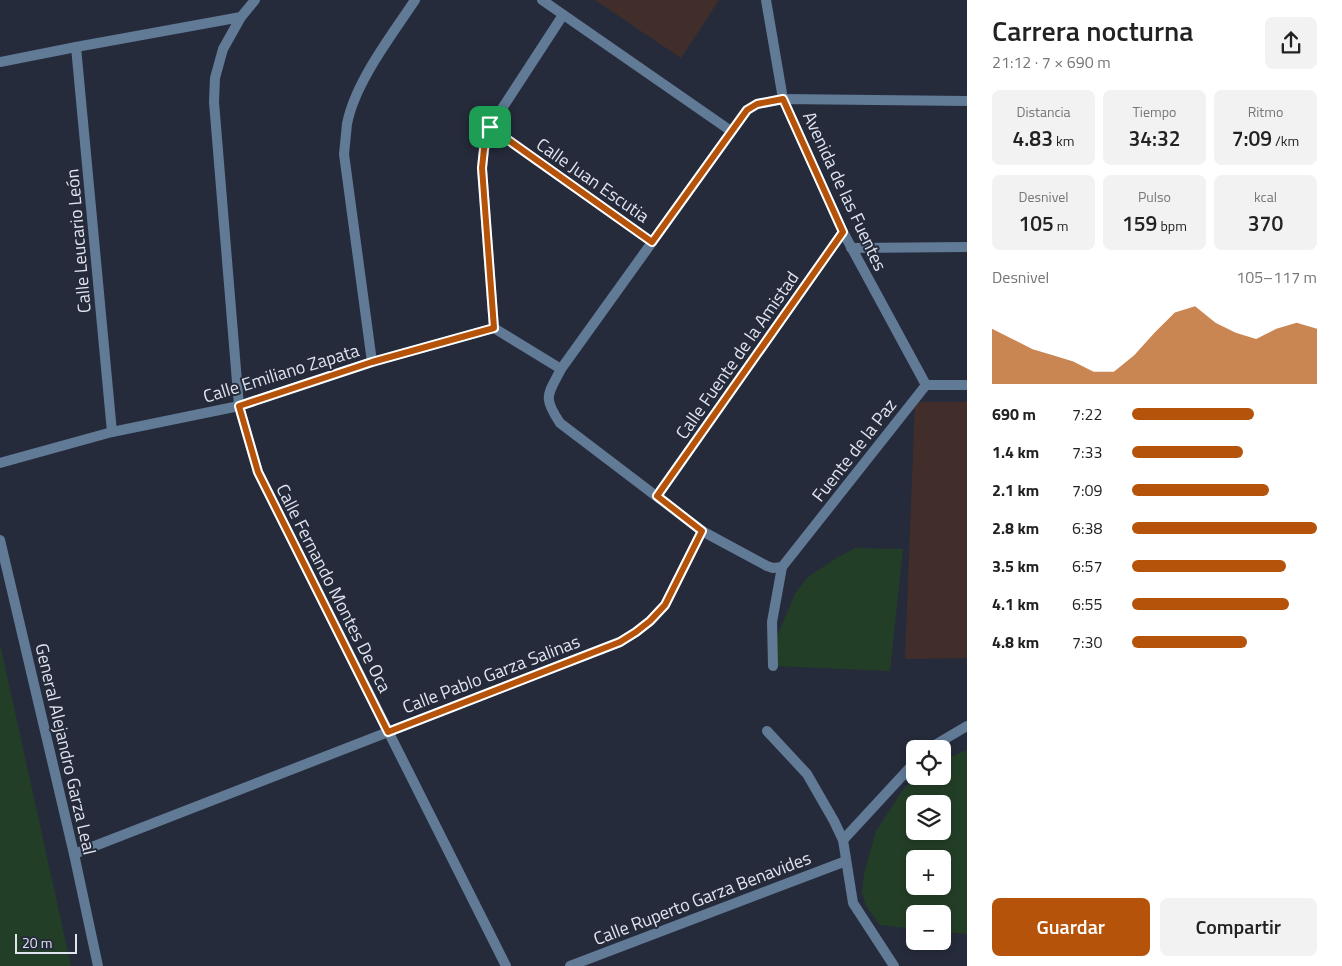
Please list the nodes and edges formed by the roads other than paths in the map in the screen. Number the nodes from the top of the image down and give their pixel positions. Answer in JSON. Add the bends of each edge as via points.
{"nodes":[{"id":1,"x":255,"y":0,"type":"edge"},
{"id":2,"x":415,"y":0,"type":"edge"},
{"id":3,"x":542,"y":0,"type":"edge"},
{"id":4,"x":766,"y":0,"type":"edge"},
{"id":5,"x":563,"y":15,"type":"junction"},
{"id":6,"x":241,"y":17,"type":"junction"},
{"id":7,"x":76,"y":47,"type":"junction"},
{"id":8,"x":0,"y":62,"type":"edge"},
{"id":9,"x":783,"y":99,"type":"junction"},
{"id":10,"x":967,"y":101,"type":"edge"},
{"id":11,"x":490,"y":127,"type":"junction"},
{"id":12,"x":731,"y":131,"type":"junction"},
{"id":13,"x":843,"y":232,"type":"junction"},
{"id":14,"x":652,"y":242,"type":"junction"},
{"id":15,"x":967,"y":247,"type":"edge"},
{"id":16,"x":851,"y":248,"type":"junction"},
{"id":17,"x":494,"y":328,"type":"junction"},
{"id":18,"x":372,"y":362,"type":"junction"},
{"id":19,"x":561,"y":369,"type":"junction"},
{"id":20,"x":926,"y":385,"type":"junction"},
{"id":21,"x":967,"y":385,"type":"edge"},
{"id":22,"x":239,"y":406,"type":"junction"},
{"id":23,"x":112,"y":432,"type":"junction"},
{"id":24,"x":0,"y":463,"type":"edge"},
{"id":25,"x":657,"y":496,"type":"junction"},
{"id":26,"x":702,"y":531,"type":"junction"},
{"id":27,"x":0,"y":540,"type":"edge"},
{"id":28,"x":782,"y":567,"type":"junction"},
{"id":29,"x":773,"y":666,"type":"dead end"},
{"id":30,"x":967,"y":726,"type":"edge"},
{"id":31,"x":767,"y":731,"type":"dead end"},
{"id":32,"x":388,"y":732,"type":"junction"},
{"id":33,"x":943,"y":740,"type":"edge"},
{"id":34,"x":906,"y":772,"type":"edge"},
{"id":35,"x":843,"y":840,"type":"junction"},
{"id":36,"x":74,"y":854,"type":"junction"},
{"id":37,"x":846,"y":861,"type":"junction"},
{"id":38,"x":98,"y":966,"type":"edge"},
{"id":39,"x":506,"y":966,"type":"edge"},
{"id":40,"x":570,"y":966,"type":"edge"},
{"id":41,"x":894,"y":966,"type":"edge"}],
"edges":[{"from":1,"to":6,"type":"street","name":"Calle Fernando Montes De Oca"},
{"from":2,"to":18,"type":"street","via":[[365,77],[347,122],[344,154]]},
{"from":3,"to":5,"type":"street"},
{"from":4,"to":9,"type":"street","name":"Avenida de las Fuentes"},
{"from":5,"to":11,"type":"street"},
{"from":5,"to":12,"type":"street"},
{"from":6,"to":7,"type":"street"},
{"from":6,"to":22,"type":"street","name":"Calle Fernando Montes De Oca","via":[[223,49],[215,78],[214,102]]},
{"from":7,"to":8,"type":"street"},
{"from":7,"to":23,"type":"street","name":"Calle Leucario León"},
{"from":9,"to":10,"type":"street"},
{"from":9,"to":12,"type":"street","via":[[757,104],[747,110]]},
{"from":9,"to":13,"type":"street","name":"Avenida de las Fuentes"},
{"from":11,"to":14,"type":"street","name":"Calle Juan Escutia"},
{"from":11,"to":17,"type":"street","via":[[482,168]]},
{"from":12,"to":14,"type":"street"},
{"from":13,"to":16,"type":"street","name":"Avenida de las Fuentes"},
{"from":13,"to":25,"type":"street","name":"Calle Fuente de la Amistad"},
{"from":14,"to":19,"type":"street"},
{"from":15,"to":16,"type":"street"},
{"from":16,"to":20,"type":"street","name":"Avenida de las Fuentes"},
{"from":17,"to":18,"type":"street","name":"Calle Emiliano Zapata"},
{"from":17,"to":19,"type":"street"},
{"from":18,"to":22,"type":"street","name":"Calle Emiliano Zapata"},
{"from":19,"to":25,"type":"street","via":[[548,394],[553,413],[560,423]]},
{"from":20,"to":21,"type":"street"},
{"from":20,"to":28,"type":"street","name":"Fuente de la Paz"},
{"from":22,"to":23,"type":"street","name":"Calle Emiliano Zapata"},
{"from":22,"to":32,"type":"street","name":"Calle Fernando Montes De Oca","via":[[258,472]]},
{"from":23,"to":24,"type":"street","name":"Calle Emiliano Zapata"},
{"from":25,"to":26,"type":"street"},
{"from":26,"to":28,"type":"street","via":[[767,566]]},
{"from":26,"to":32,"type":"street","name":"Calle Pablo Garza Salinas","via":[[665,605],[636,632],[620,642]]},
{"from":27,"to":36,"type":"street","name":"General Alejandro Garza Leal"},
{"from":28,"to":29,"type":"street","via":[[772,622]]},
{"from":30,"to":33,"type":"street"},
{"from":31,"to":35,"type":"street","via":[[807,774]]},
{"from":32,"to":36,"type":"street","name":"Calle Pablo Garza Salinas"},
{"from":32,"to":39,"type":"street","name":"Calle Fernando Montes De Oca"},
{"from":34,"to":35,"type":"street"},
{"from":35,"to":37,"type":"street"},
{"from":36,"to":38,"type":"street","name":"General Alejandro Garza Leal"},
{"from":37,"to":40,"type":"street","name":"Calle Ruperto Garza Benavides"},
{"from":37,"to":41,"type":"street","via":[[853,903]]}]}
